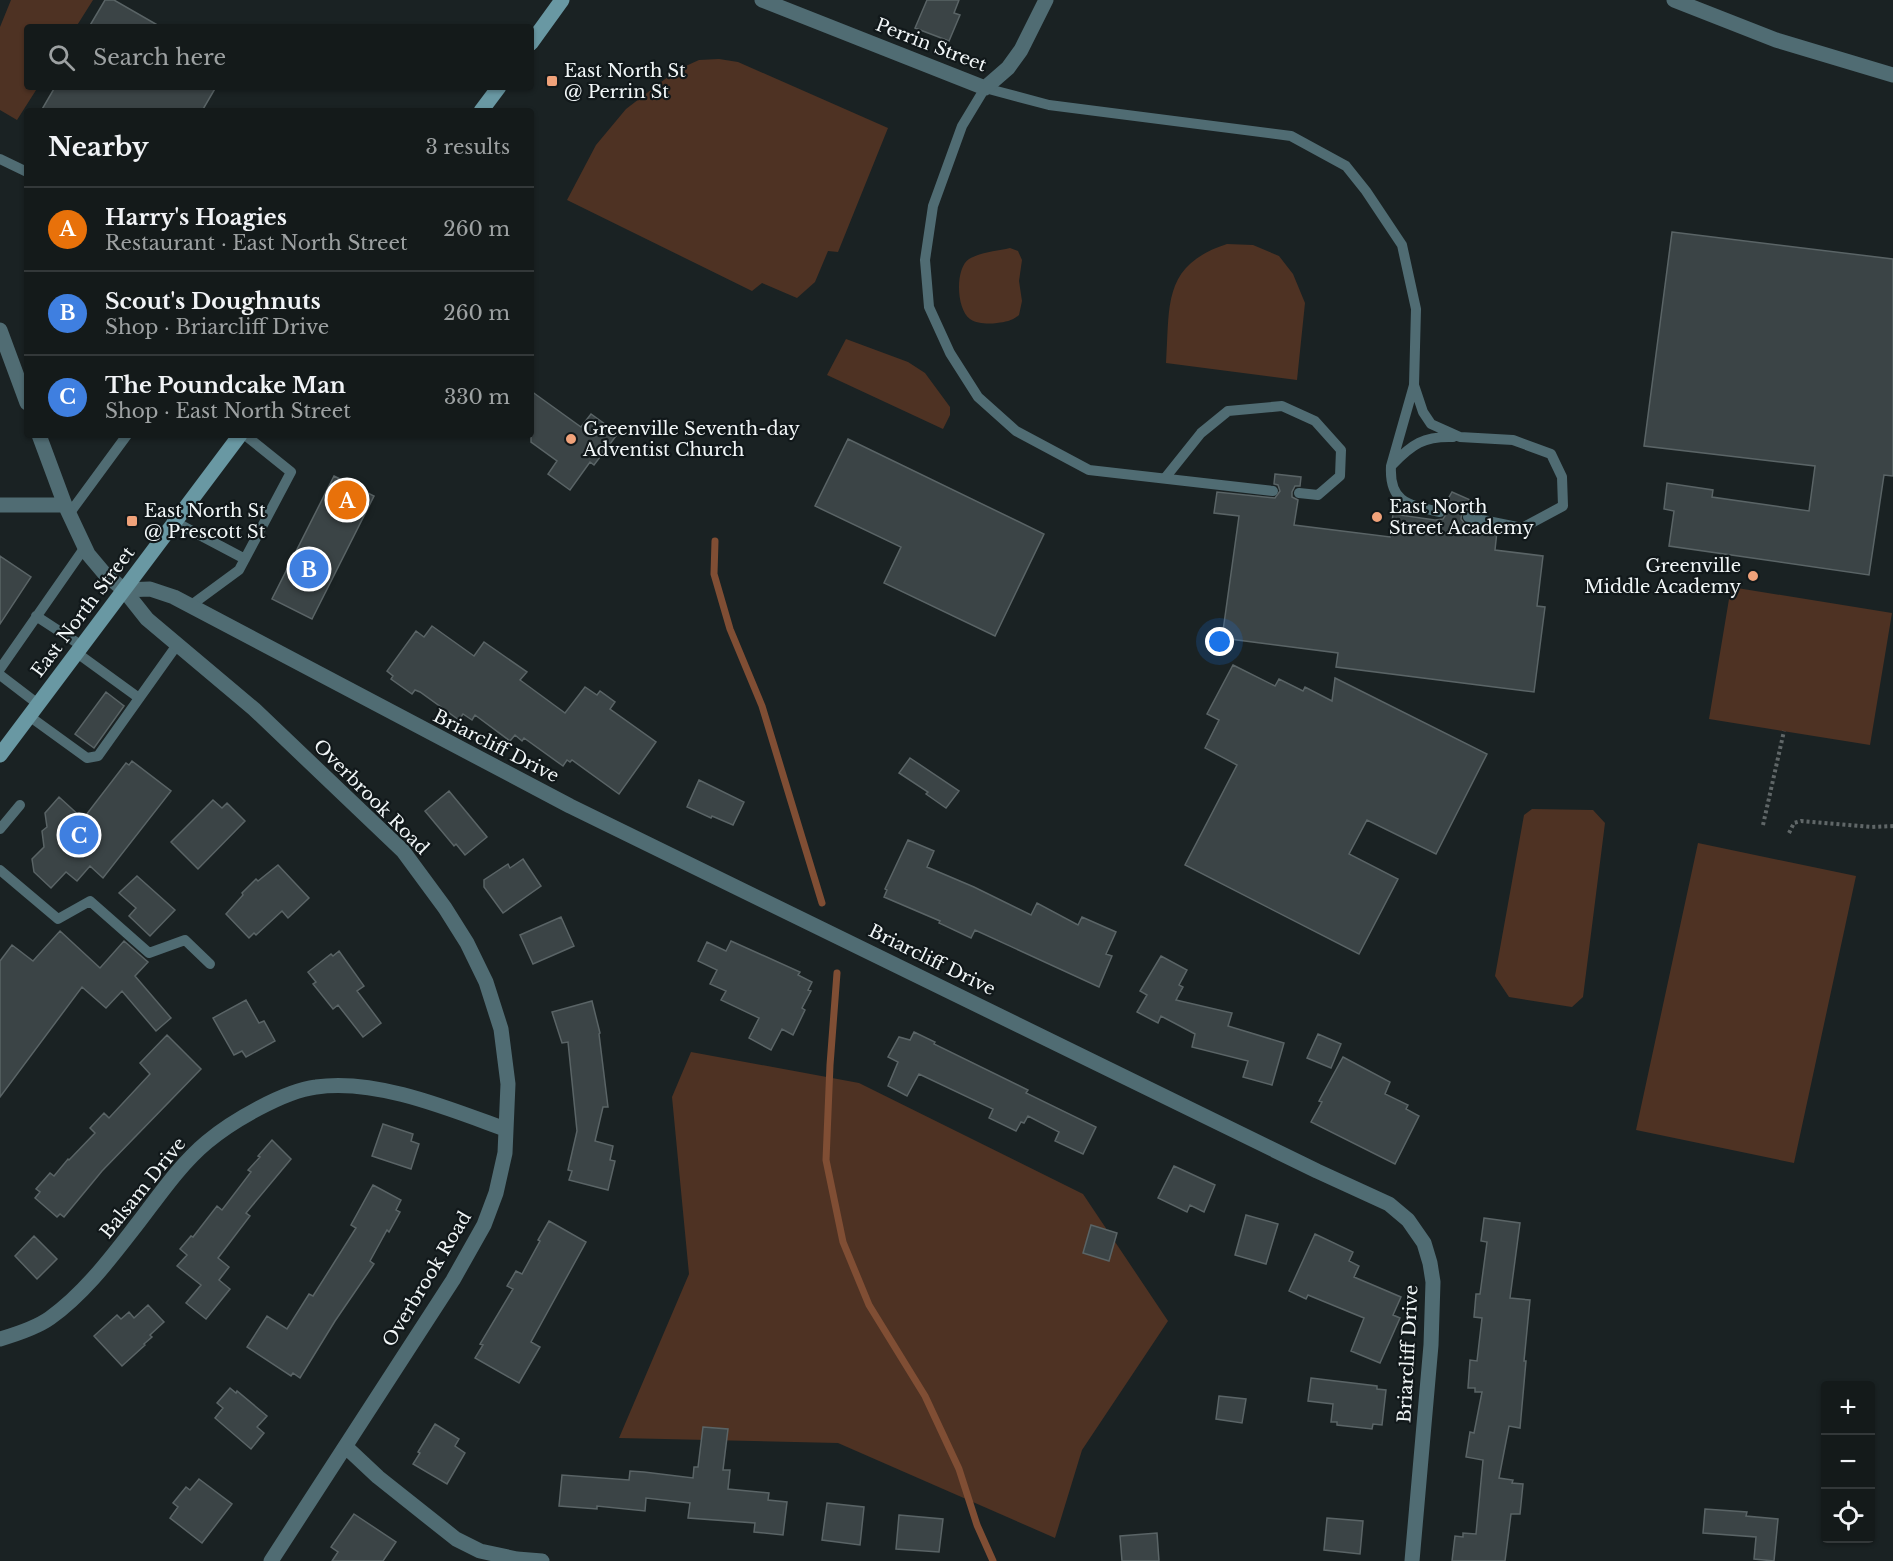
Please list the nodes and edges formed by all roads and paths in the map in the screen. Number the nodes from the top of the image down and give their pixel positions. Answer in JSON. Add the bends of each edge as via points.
{"nodes":[{"id":1,"x":562,"y":0,"type":"edge"},
{"id":2,"x":762,"y":0,"type":"edge"},
{"id":3,"x":1046,"y":0,"type":"edge"},
{"id":4,"x":1674,"y":0,"type":"edge"},
{"id":5,"x":534,"y":39,"type":"edge"},
{"id":6,"x":1893,"y":75,"type":"edge"},
{"id":7,"x":985,"y":88,"type":"junction"},
{"id":8,"x":497,"y":90,"type":"edge"},
{"id":9,"x":483,"y":108,"type":"edge"},
{"id":10,"x":0,"y":159,"type":"edge"},
{"id":11,"x":24,"y":171,"type":"edge"},
{"id":12,"x":0,"y":330,"type":"edge"},
{"id":13,"x":1413,"y":385,"type":"junction"},
{"id":14,"x":24,"y":395,"type":"edge"},
{"id":15,"x":1460,"y":437,"type":"junction"},
{"id":16,"x":40,"y":438,"type":"edge"},
{"id":17,"x":124,"y":438,"type":"edge"},
{"id":18,"x":238,"y":438,"type":"edge"},
{"id":19,"x":249,"y":438,"type":"edge"},
{"id":20,"x":1391,"y":466,"type":"junction"},
{"id":21,"x":1165,"y":478,"type":"junction"},
{"id":22,"x":1273,"y":490,"type":"dead end"},
{"id":23,"x":1299,"y":493,"type":"dead end"},
{"id":24,"x":0,"y":505,"type":"edge"},
{"id":25,"x":67,"y":509,"type":"junction"},
{"id":26,"x":1440,"y":512,"type":"dead end"},
{"id":27,"x":1468,"y":517,"type":"dead end"},
{"id":28,"x":175,"y":522,"type":"junction"},
{"id":29,"x":85,"y":547,"type":"junction"},
{"id":30,"x":245,"y":559,"type":"junction"},
{"id":31,"x":124,"y":590,"type":"junction"},
{"id":32,"x":190,"y":606,"type":"junction"},
{"id":33,"x":36,"y":616,"type":"junction"},
{"id":34,"x":177,"y":645,"type":"junction"},
{"id":35,"x":80,"y":649,"type":"junction"},
{"id":36,"x":0,"y":669,"type":"edge"},
{"id":37,"x":0,"y":675,"type":"edge"},
{"id":38,"x":139,"y":698,"type":"junction"},
{"id":39,"x":34,"y":710,"type":"junction"},
{"id":40,"x":1784,"y":731,"type":"dead end"},
{"id":41,"x":0,"y":755,"type":"edge"},
{"id":42,"x":20,"y":805,"type":"dead end"},
{"id":43,"x":1763,"y":825,"type":"dead end"},
{"id":44,"x":1893,"y":825,"type":"edge"},
{"id":45,"x":0,"y":829,"type":"edge"},
{"id":46,"x":1789,"y":833,"type":"dead end"},
{"id":47,"x":0,"y":870,"type":"edge"},
{"id":48,"x":210,"y":964,"type":"dead end"},
{"id":49,"x":505,"y":1129,"type":"junction"},
{"id":50,"x":0,"y":1339,"type":"edge"},
{"id":51,"x":345,"y":1447,"type":"junction"},
{"id":52,"x":271,"y":1561,"type":"edge"},
{"id":53,"x":542,"y":1561,"type":"edge"},
{"id":54,"x":1412,"y":1561,"type":"edge"}],
"edges":[{"from":1,"to":5,"type":"main road"},
{"from":2,"to":7,"type":"street","name":"Perrin Street"},
{"from":3,"to":7,"type":"street","name":"Perrin Street","via":[[1021,50]]},
{"from":4,"to":6,"type":"street","via":[[1776,40]]},
{"from":7,"to":13,"type":"lane","via":[[1049,105],[1291,136],[1346,166],[1402,244],[1416,309]]},
{"from":7,"to":21,"type":"lane","via":[[962,126],[933,206],[925,260],[929,307],[950,353],[978,396],[1016,431],[1089,470]]},
{"from":8,"to":9,"type":"main road"},
{"from":10,"to":11,"type":"lane"},
{"from":12,"to":14,"type":"street"},
{"from":13,"to":15,"type":"lane","via":[[1431,424]]},
{"from":13,"to":20,"type":"lane"},
{"from":15,"to":20,"type":"lane","via":[[1415,443]]},
{"from":15,"to":27,"type":"lane","via":[[1513,440],[1551,454],[1562,477],[1563,506],[1522,528]]},
{"from":16,"to":25,"type":"street","name":"Overbrook Road"},
{"from":17,"to":25,"type":"lane"},
{"from":18,"to":28,"type":"main road","name":"East North Street"},
{"from":19,"to":30,"type":"lane","via":[[291,472]]},
{"from":20,"to":26,"type":"lane","via":[[1394,492],[1408,505]]},
{"from":21,"to":22,"type":"lane"},
{"from":21,"to":23,"type":"lane","via":[[1201,433],[1228,411],[1282,406],[1315,420],[1341,450],[1340,476],[1318,495]]},
{"from":24,"to":25,"type":"street"},
{"from":25,"to":29,"type":"street","name":"Overbrook Road"},
{"from":28,"to":30,"type":"lane"},
{"from":28,"to":31,"type":"main road","name":"East North Street"},
{"from":29,"to":31,"type":"street","name":"Overbrook Road","via":[[104,573]]},
{"from":29,"to":33,"type":"lane"},
{"from":30,"to":32,"type":"lane","via":[[239,570]]},
{"from":31,"to":32,"type":"street","name":"Briarcliff Drive","via":[[150,589]]},
{"from":31,"to":34,"type":"street","name":"Overbrook Road","via":[[147,619]]},
{"from":31,"to":35,"type":"main road","name":"East North Street"},
{"from":32,"to":54,"type":"street","name":"Briarcliff Drive","via":[[570,806],[1389,1204],[1408,1220],[1424,1243],[1433,1282]]},
{"from":33,"to":35,"type":"lane"},
{"from":33,"to":36,"type":"lane"},
{"from":34,"to":38,"type":"lane"},
{"from":34,"to":49,"type":"street","name":"Overbrook Road","via":[[254,709],[356,805],[402,851],[445,908],[486,982],[501,1029],[508,1084]]},
{"from":35,"to":38,"type":"lane"},
{"from":35,"to":39,"type":"main road","name":"East North Street"},
{"from":37,"to":39,"type":"lane"},
{"from":38,"to":39,"type":"lane","via":[[98,756],[87,758]]},
{"from":39,"to":41,"type":"main road","name":"East North Street"},
{"from":40,"to":43,"type":"path"},
{"from":42,"to":45,"type":"lane"},
{"from":44,"to":46,"type":"path","via":[[1801,821],[1794,823]]},
{"from":47,"to":48,"type":"lane","via":[[58,919],[90,901],[149,953],[185,940]]},
{"from":49,"to":50,"type":"street","name":"Balsam Drive","via":[[434,1104],[350,1086],[315,1087],[283,1098],[241,1118],[207,1142],[104,1267],[49,1319]]},
{"from":49,"to":51,"type":"street","name":"Overbrook Road","via":[[496,1193],[484,1225]]},
{"from":51,"to":52,"type":"street","name":"Overbrook Road"},
{"from":51,"to":53,"type":"street","via":[[456,1539],[480,1551]]}]}
